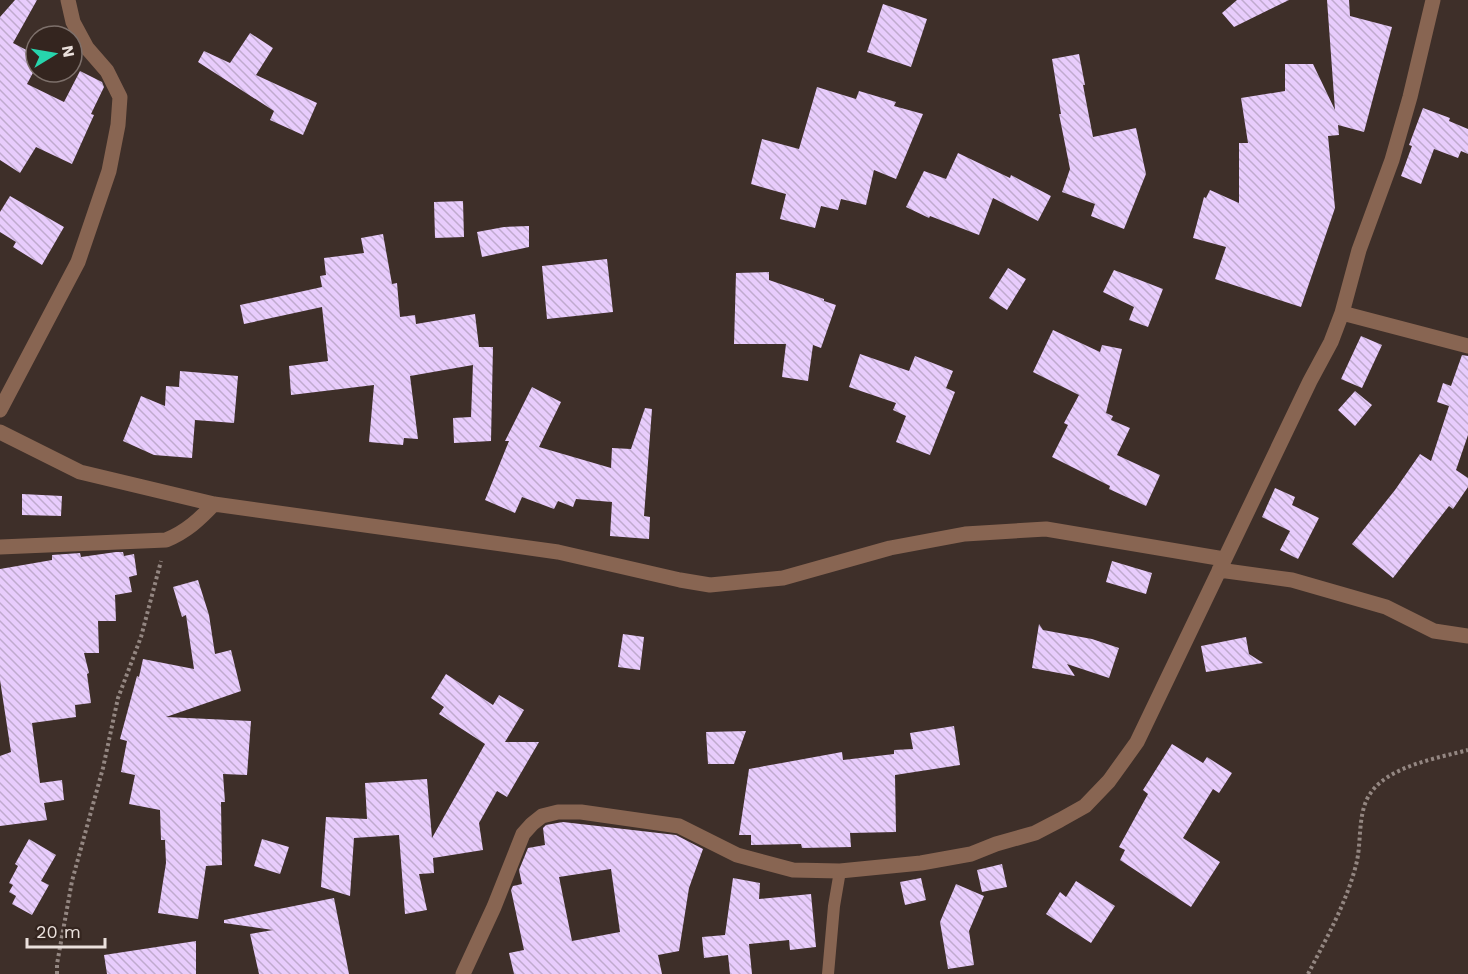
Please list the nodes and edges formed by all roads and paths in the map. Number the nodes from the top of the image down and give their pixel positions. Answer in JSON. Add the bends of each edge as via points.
{"nodes":[{"id":1,"x":68,"y":0,"type":"edge"},
{"id":2,"x":1433,"y":0,"type":"edge"},
{"id":3,"x":1342,"y":313,"type":"junction"},
{"id":4,"x":1468,"y":346,"type":"edge"},
{"id":5,"x":0,"y":410,"type":"edge"},
{"id":6,"x":0,"y":432,"type":"edge"},
{"id":7,"x":214,"y":504,"type":"junction"},
{"id":8,"x":166,"y":540,"type":"junction"},
{"id":9,"x":0,"y":548,"type":"edge"},
{"id":10,"x":1222,"y":564,"type":"junction"},
{"id":11,"x":1468,"y":636,"type":"edge"},
{"id":12,"x":1468,"y":750,"type":"edge"},
{"id":13,"x":840,"y":871,"type":"junction"},
{"id":14,"x":57,"y":974,"type":"edge"},
{"id":15,"x":463,"y":974,"type":"edge"},
{"id":16,"x":828,"y":974,"type":"edge"},
{"id":17,"x":1308,"y":974,"type":"edge"}],
"edges":[{"from":1,"to":5,"type":"street","via":[[73,22],[120,97],[118,125],[109,171],[78,262]]},
{"from":2,"to":3,"type":"street","via":[[1392,160],[1359,250]]},
{"from":3,"to":4,"type":"street"},
{"from":3,"to":10,"type":"street"},
{"from":6,"to":7,"type":"street","via":[[80,472]]},
{"from":7,"to":8,"type":"street","via":[[198,521]]},
{"from":7,"to":10,"type":"street","via":[[558,552],[710,585],[783,578],[890,548],[965,534],[1046,529]]},
{"from":8,"to":9,"type":"street"},
{"from":8,"to":14,"type":"path","via":[[141,638],[118,698],[72,881]]},
{"from":10,"to":11,"type":"street","via":[[1386,607],[1434,631]]},
{"from":10,"to":13,"type":"street","via":[[1137,742],[1085,806],[1035,833],[971,855]]},
{"from":12,"to":17,"type":"path","via":[[1409,766],[1381,781],[1369,794],[1362,815],[1356,866],[1335,922]]},
{"from":13,"to":15,"type":"street","via":[[793,870],[737,855],[679,826],[581,812],[542,816],[523,834]]},
{"from":13,"to":16,"type":"lane"}]}
